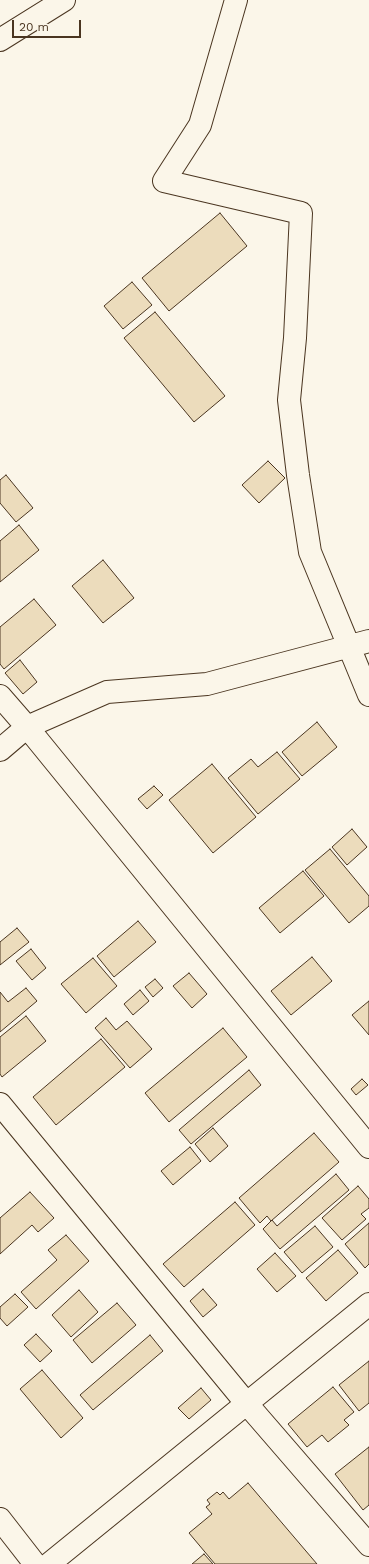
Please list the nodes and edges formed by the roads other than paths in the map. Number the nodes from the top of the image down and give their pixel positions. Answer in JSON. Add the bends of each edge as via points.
{"nodes":[{"id":1,"x":64,"y":0,"type":"edge"},
{"id":2,"x":236,"y":0,"type":"edge"},
{"id":3,"x":0,"y":40,"type":"edge"},
{"id":4,"x":359,"y":644,"type":"edge"},
{"id":5,"x":369,"y":695,"type":"edge"},
{"id":6,"x":0,"y":696,"type":"edge"},
{"id":7,"x":27,"y":727,"type":"junction"},
{"id":8,"x":0,"y":750,"type":"edge"},
{"id":9,"x":0,"y":1104,"type":"edge"},
{"id":10,"x":369,"y":1147,"type":"edge"},
{"id":11,"x":369,"y":1304,"type":"edge"},
{"id":12,"x":247,"y":1404,"type":"junction"},
{"id":13,"x":0,"y":1519,"type":"edge"},
{"id":14,"x":369,"y":1546,"type":"edge"},
{"id":15,"x":35,"y":1564,"type":"edge"},
{"id":16,"x":49,"y":1564,"type":"edge"}],
"edges":[{"from":1,"to":3,"type":"street"},
{"from":2,"to":4,"type":"street","via":[[200,125],[164,181],[301,213],[295,338],[289,400],[298,475],[310,552]]},
{"from":4,"to":5,"type":"street"},
{"from":4,"to":7,"type":"street","via":[[207,684],[107,692]]},
{"from":6,"to":7,"type":"street"},
{"from":7,"to":8,"type":"street"},
{"from":7,"to":10,"type":"street"},
{"from":9,"to":12,"type":"street"},
{"from":11,"to":12,"type":"street"},
{"from":12,"to":14,"type":"street"},
{"from":12,"to":16,"type":"street"},
{"from":13,"to":15,"type":"street"}]}
